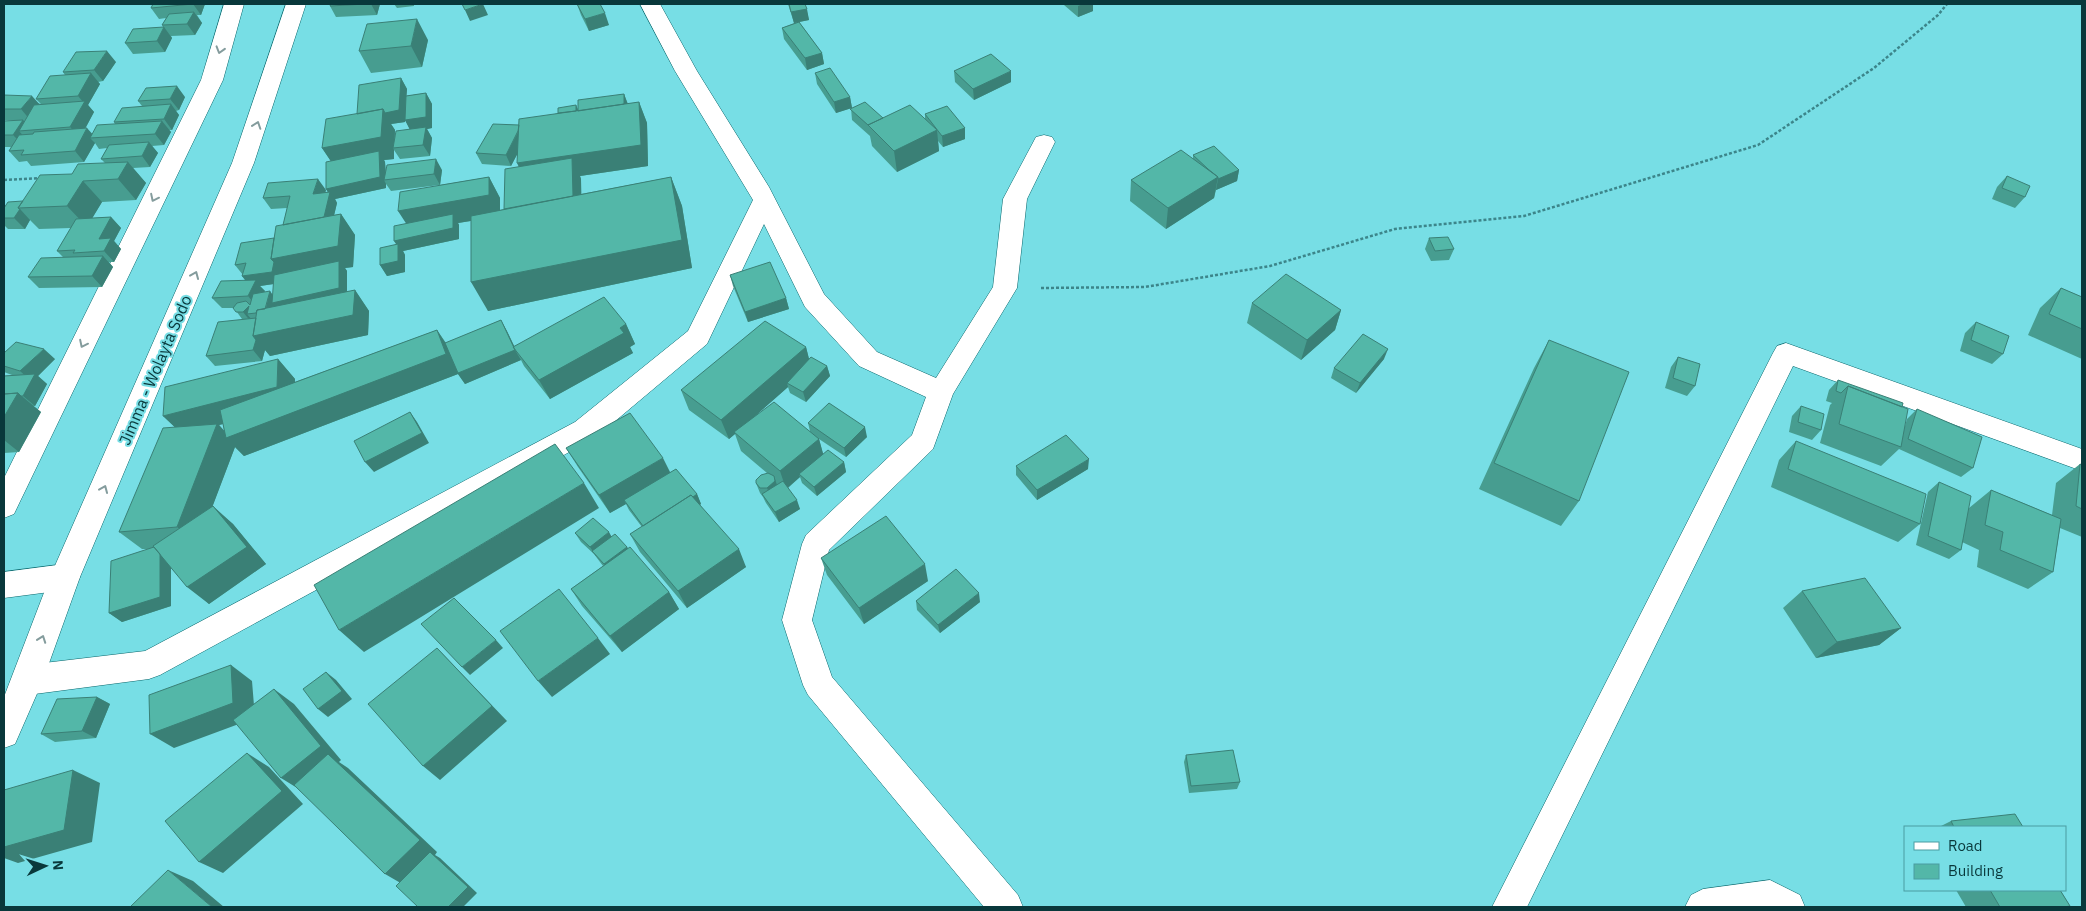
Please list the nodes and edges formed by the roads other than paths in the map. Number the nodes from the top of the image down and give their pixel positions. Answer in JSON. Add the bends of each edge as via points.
{"nodes":[{"id":1,"x":234,"y":4,"type":"edge"},
{"id":2,"x":296,"y":4,"type":"edge"},
{"id":3,"x":650,"y":4,"type":"edge"},
{"id":4,"x":1044,"y":142,"type":"dead end"},
{"id":5,"x":764,"y":200,"type":"junction"},
{"id":6,"x":941,"y":392,"type":"junction"},
{"id":7,"x":2082,"y":460,"type":"edge"},
{"id":8,"x":4,"y":506,"type":"edge"},
{"id":9,"x":65,"y":577,"type":"junction"},
{"id":10,"x":4,"y":585,"type":"edge"},
{"id":11,"x":27,"y":680,"type":"junction"},
{"id":12,"x":4,"y":733,"type":"edge"},
{"id":13,"x":1006,"y":907,"type":"edge"},
{"id":14,"x":1509,"y":907,"type":"edge"},
{"id":15,"x":1703,"y":907,"type":"edge"},
{"id":16,"x":1788,"y":907,"type":"edge"}],
"edges":[{"from":1,"to":8,"type":"main road","one_way":true,"via":[[212,80]]},
{"from":9,"to":2,"type":"main road","name":"Jimma - Wolayta Sodo","one_way":true,"via":[[244,163]]},
{"from":3,"to":5,"type":"main road","via":[[686,71]]},
{"from":4,"to":6,"type":"main road","via":[[1015,199],[1005,288]]},
{"from":5,"to":6,"type":"main road","via":[[814,300],[868,359]]},
{"from":5,"to":11,"type":"main road","via":[[698,337],[585,430],[149,665]]},
{"from":6,"to":13,"type":"main road","via":[[923,441],[816,544],[797,620],[819,685]]},
{"from":7,"to":14,"type":"main road","via":[[1786,353]]},
{"from":9,"to":10,"type":"main road"},
{"from":11,"to":9,"type":"main road","name":"Jimma - Wolayta Sodo","one_way":true},
{"from":11,"to":12,"type":"main road","name":"Jimma - Wolayta Sodo"},
{"from":15,"to":16,"type":"main road","via":[[1770,897]]}]}
